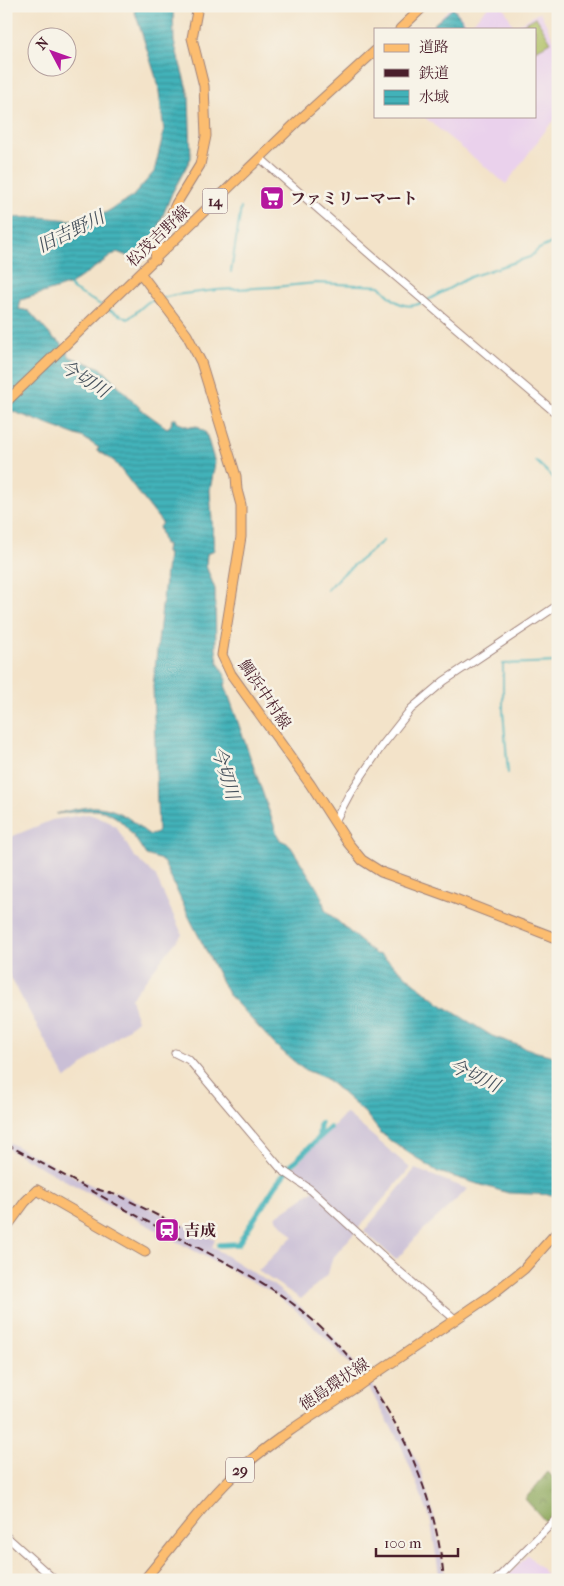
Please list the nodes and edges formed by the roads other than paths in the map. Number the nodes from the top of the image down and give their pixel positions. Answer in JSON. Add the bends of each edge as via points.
{"nodes":[{"id":1,"x":198,"y":6,"type":"edge"},
{"id":2,"x":424,"y":6,"type":"edge"},
{"id":3,"x":401,"y":28,"type":"edge"},
{"id":4,"x":374,"y":52,"type":"edge"},
{"id":5,"x":260,"y":158,"type":"junction"},
{"id":6,"x":156,"y":258,"type":"junction"},
{"id":7,"x":141,"y":274,"type":"junction"},
{"id":8,"x":6,"y":402,"type":"edge"},
{"id":9,"x":558,"y":415,"type":"edge"},
{"id":10,"x":558,"y":605,"type":"edge"},
{"id":11,"x":335,"y":821,"type":"junction"},
{"id":12,"x":558,"y":939,"type":"edge"},
{"id":13,"x":175,"y":1053,"type":"dead end"},
{"id":14,"x":6,"y":1228,"type":"edge"},
{"id":15,"x":558,"y":1231,"type":"edge"},
{"id":16,"x":145,"y":1252,"type":"dead end"},
{"id":17,"x":456,"y":1320,"type":"junction"},
{"id":18,"x":558,"y":1517,"type":"edge"},
{"id":19,"x":6,"y":1536,"type":"edge"},
{"id":20,"x":55,"y":1580,"type":"edge"},
{"id":21,"x":144,"y":1580,"type":"edge"},
{"id":22,"x":496,"y":1580,"type":"edge"}],
"edges":[{"from":1,"to":6,"type":"main road","via":[[192,38],[204,86],[206,136],[200,166],[176,204],[155,252]]},
{"from":2,"to":3,"type":"main road"},
{"from":4,"to":5,"type":"main road","name":"松茂吉野線","number":"14"},
{"from":5,"to":6,"type":"main road","name":"松茂吉野線","number":"14"},
{"from":5,"to":9,"type":"street"},
{"from":6,"to":7,"type":"main road","name":"松茂吉野線","number":"14"},
{"from":7,"to":8,"type":"main road","name":"松茂吉野線","number":"14"},
{"from":7,"to":11,"type":"main road","name":"鯛浜中村線","via":[[187,335],[201,362],[236,476],[241,505],[241,536],[222,655],[231,674]]},
{"from":10,"to":11,"type":"street","via":[[444,681],[411,709],[381,747]]},
{"from":11,"to":12,"type":"main road","name":"鯛浜中村線","via":[[362,860],[381,872]]},
{"from":13,"to":17,"type":"street","via":[[189,1060],[282,1170],[311,1190]]},
{"from":14,"to":16,"type":"main road","via":[[37,1190]]},
{"from":15,"to":17,"type":"main road","name":"徳島環状線","number":"29","via":[[524,1269]]},
{"from":17,"to":21,"type":"main road","name":"徳島環状線","number":"29","bridge":true,"via":[[244,1466],[221,1488]]},
{"from":18,"to":22,"type":"street"},
{"from":19,"to":20,"type":"street"}]}
